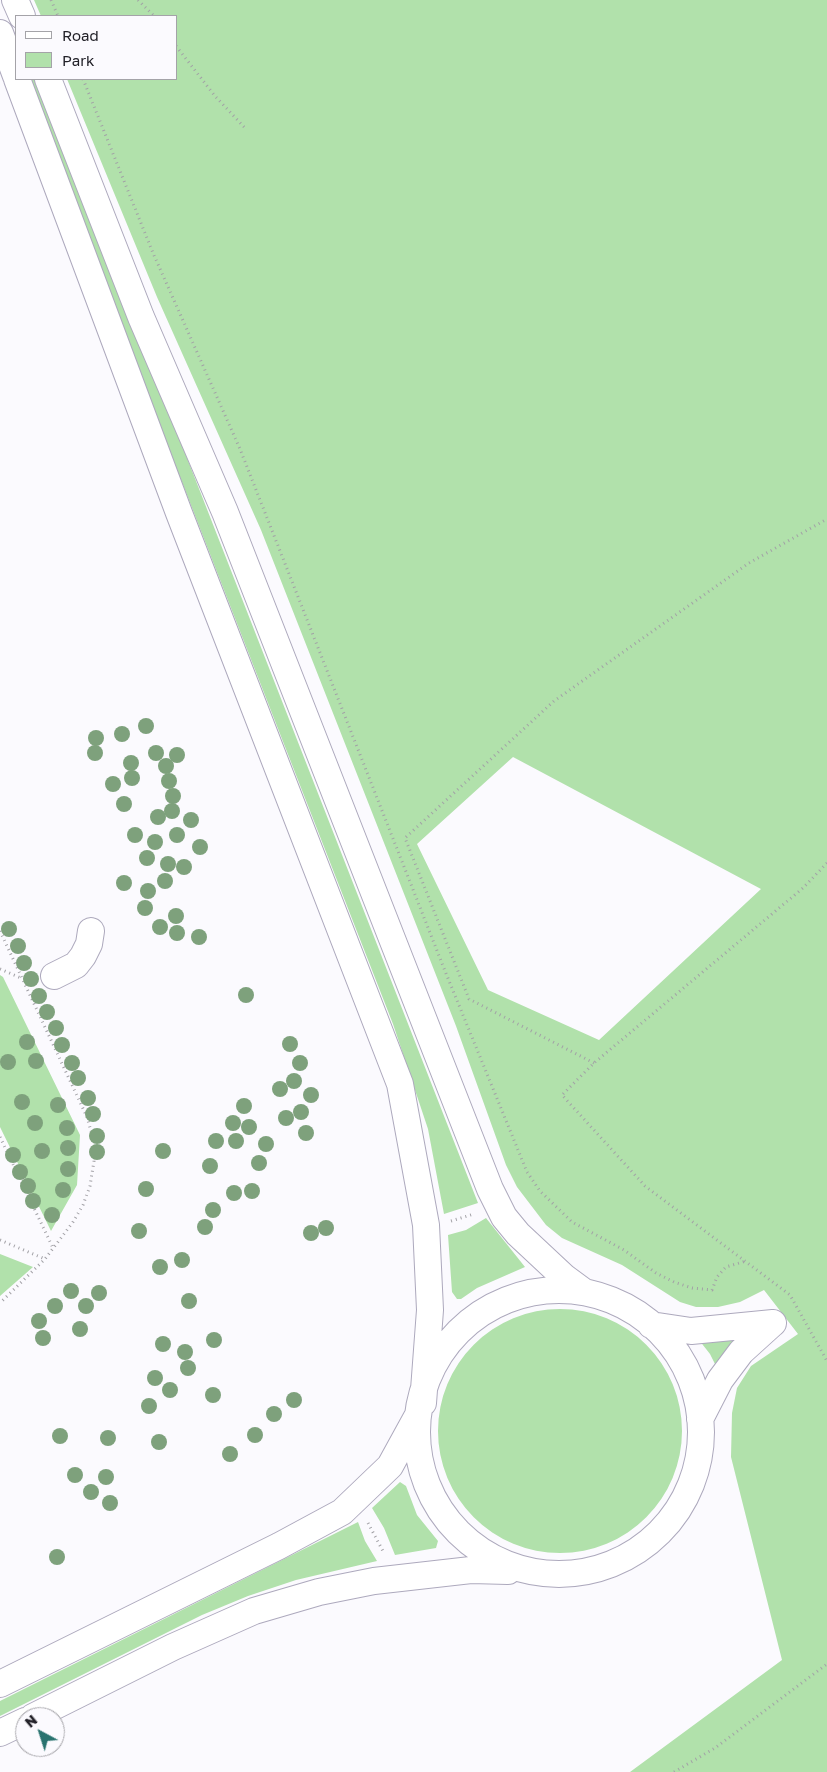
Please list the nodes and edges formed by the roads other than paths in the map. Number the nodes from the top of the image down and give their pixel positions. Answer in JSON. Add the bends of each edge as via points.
{"nodes":[{"id":1,"x":15,"y":0,"type":"edge"},
{"id":2,"x":22,"y":15,"type":"edge"},
{"id":3,"x":0,"y":33,"type":"edge"},
{"id":4,"x":15,"y":72,"type":"edge"},
{"id":5,"x":18,"y":80,"type":"edge"},
{"id":6,"x":48,"y":80,"type":"edge"},
{"id":7,"x":91,"y":931,"type":"dead end"},
{"id":8,"x":54,"y":976,"type":"dead end"},
{"id":9,"x":583,"y":1291,"type":"junction"},
{"id":10,"x":651,"y":1325,"type":"junction"},
{"id":11,"x":423,"y":1404,"type":"junction"},
{"id":12,"x":700,"y":1419,"type":"junction"},
{"id":13,"x":525,"y":1572,"type":"junction"},
{"id":14,"x":0,"y":1684,"type":"edge"},
{"id":15,"x":52,"y":1707,"type":"edge"},
{"id":16,"x":15,"y":1726,"type":"edge"},
{"id":17,"x":0,"y":1733,"type":"edge"}],
"edges":[{"from":1,"to":2,"type":"street"},
{"from":3,"to":4,"type":"street"},
{"from":5,"to":11,"type":"street","via":[[179,513],[400,1084],[426,1216],[430,1310]]},
{"from":6,"to":9,"type":"street","via":[[141,317],[225,512],[490,1189],[504,1217],[518,1234],[564,1278]]},
{"from":7,"to":8,"type":"street","via":[[83,956],[76,965]]},
{"from":9,"to":10,"type":"street","via":[[626,1306]]},
{"from":9,"to":11,"type":"street","via":[[540,1290],[505,1300],[485,1310],[453,1338],[430,1379]]},
{"from":10,"to":12,"type":"street","via":[[676,1351],[687,1370],[696,1390]]},
{"from":10,"to":12,"type":"street","via":[[691,1331],[773,1323],[736,1359],[720,1380]]},
{"from":11,"to":13,"type":"street","via":[[421,1453],[424,1474],[436,1503],[457,1530],[484,1556],[504,1567]]},
{"from":11,"to":14,"type":"street","via":[[390,1466],[342,1512]]},
{"from":12,"to":13,"type":"street","via":[[696,1464],[689,1487],[669,1520],[648,1542],[622,1558],[584,1570]]},
{"from":13,"to":15,"type":"street","via":[[471,1570],[374,1581],[319,1592],[254,1611]]},
{"from":16,"to":17,"type":"street"}]}
